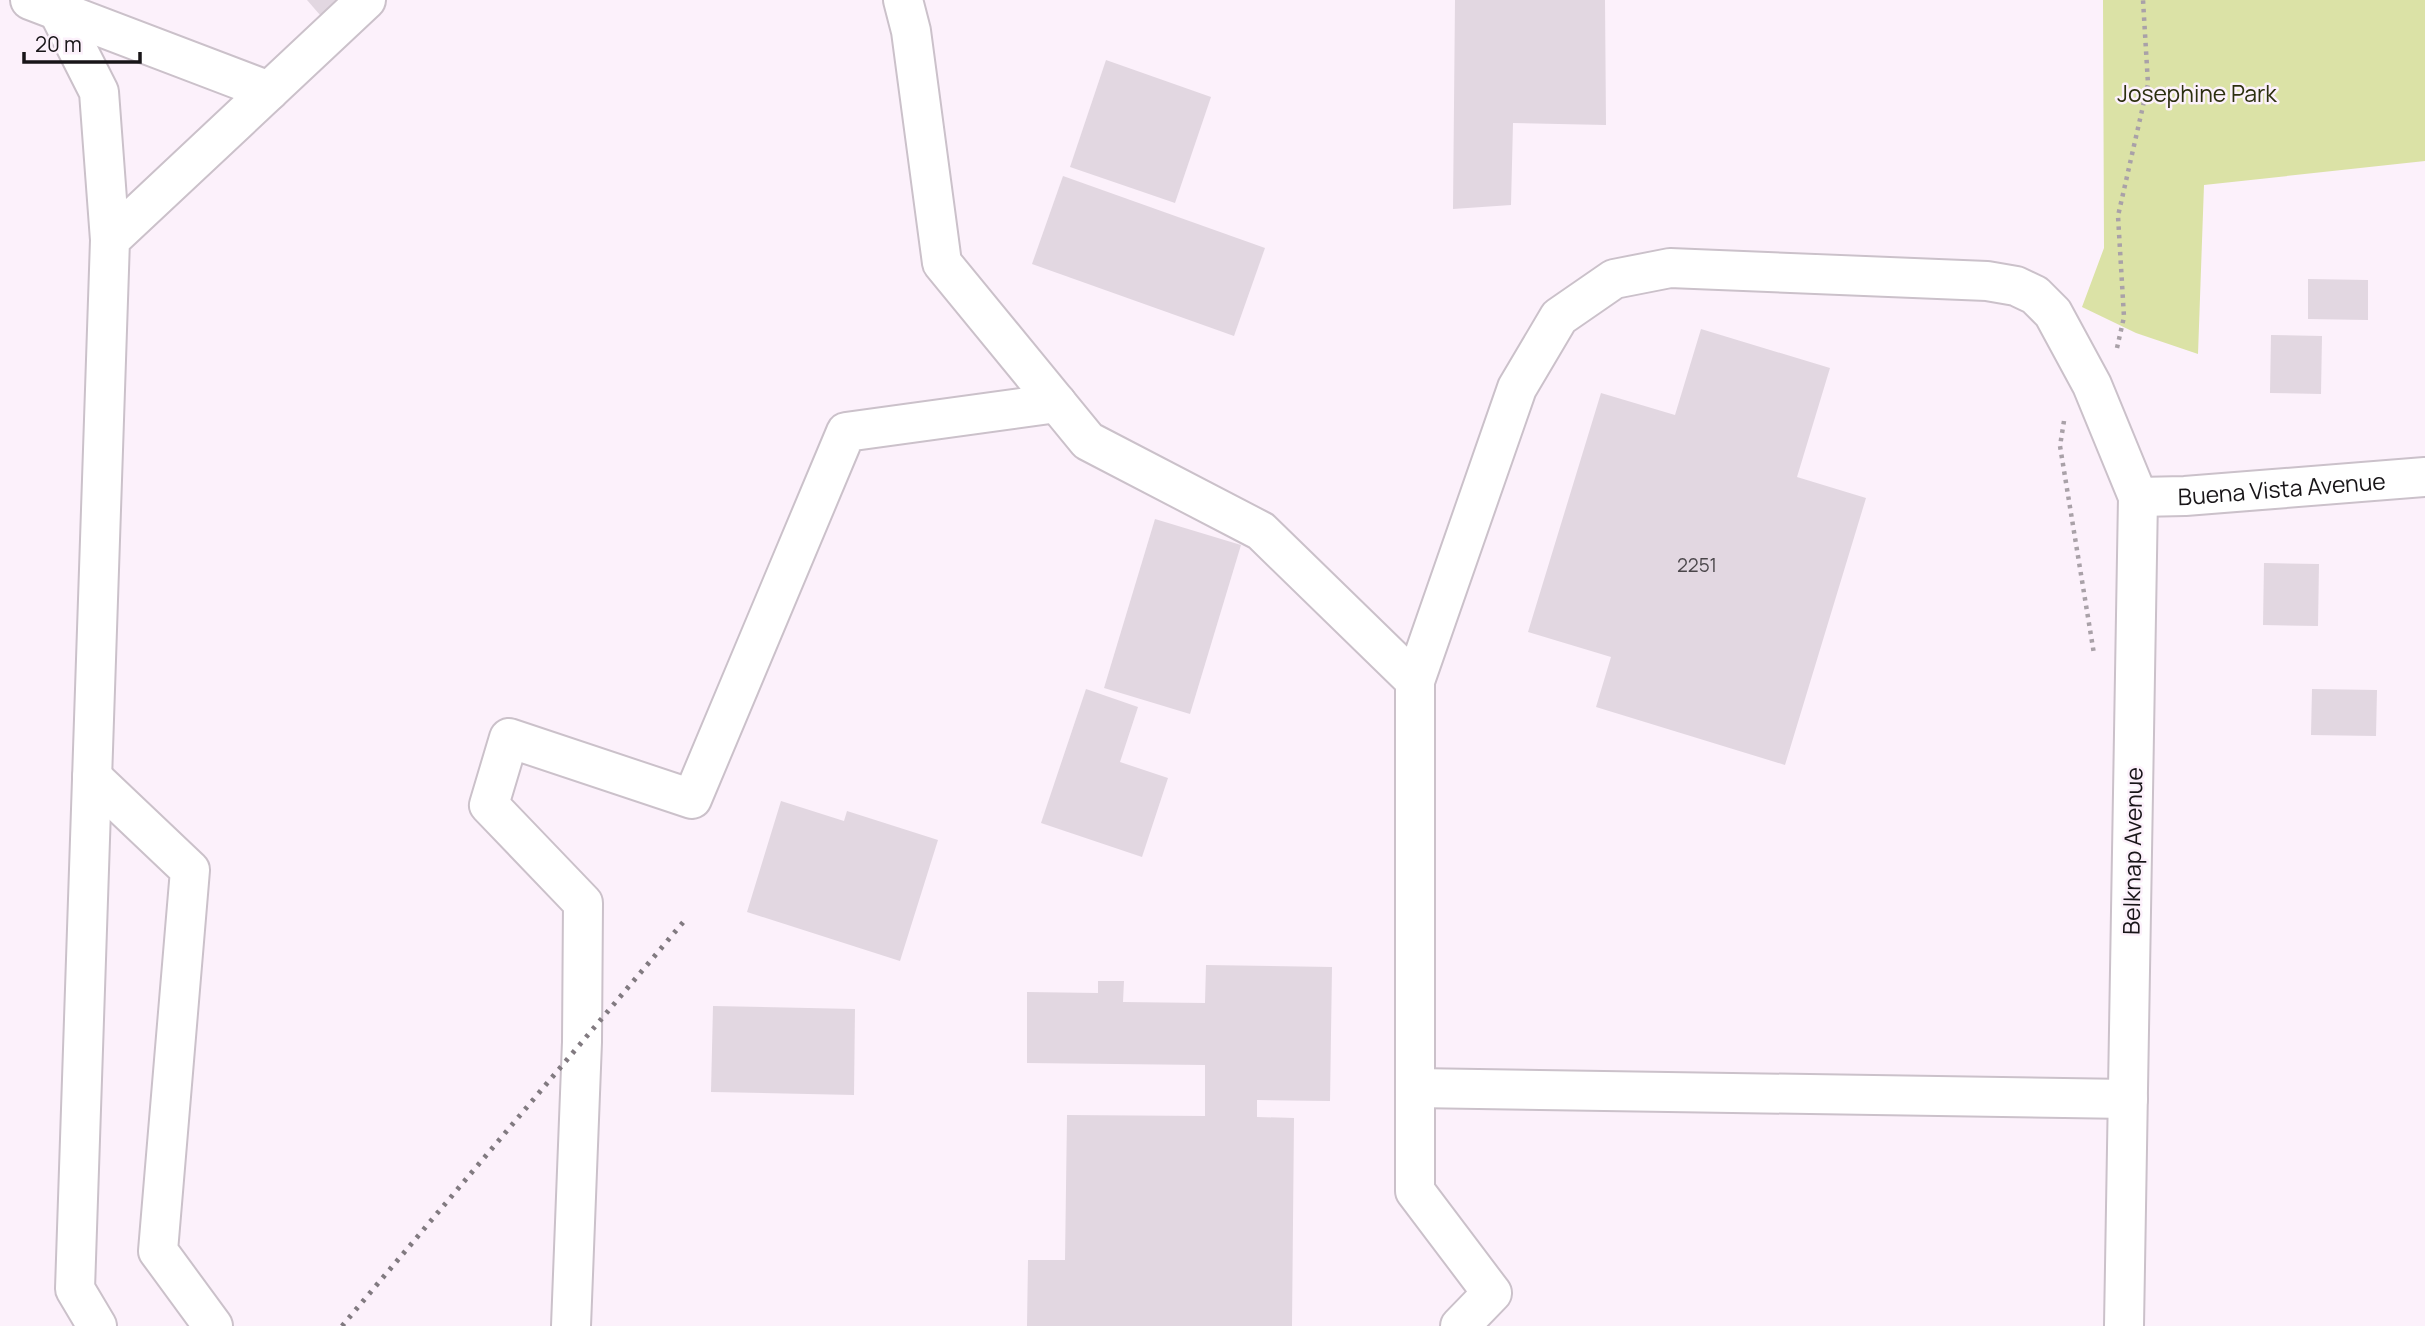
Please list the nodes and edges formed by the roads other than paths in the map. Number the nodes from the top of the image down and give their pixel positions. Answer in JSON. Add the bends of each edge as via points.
{"nodes":[{"id":1,"x":366,"y":0,"type":"edge"},
{"id":2,"x":903,"y":0,"type":"edge"},
{"id":3,"x":44,"y":5,"type":"edge"},
{"id":4,"x":269,"y":91,"type":"junction"},
{"id":5,"x":110,"y":240,"type":"junction"},
{"id":6,"x":1057,"y":403,"type":"junction"},
{"id":7,"x":2425,"y":477,"type":"edge"},
{"id":8,"x":2138,"y":497,"type":"junction"},
{"id":9,"x":1415,"y":681,"type":"junction"},
{"id":10,"x":92,"y":777,"type":"junction"},
{"id":11,"x":1415,"y":1088,"type":"junction"},
{"id":12,"x":2128,"y":1099,"type":"junction"},
{"id":13,"x":97,"y":1326,"type":"edge"},
{"id":14,"x":213,"y":1326,"type":"edge"},
{"id":15,"x":571,"y":1326,"type":"edge"},
{"id":16,"x":1460,"y":1326,"type":"edge"},
{"id":17,"x":2124,"y":1326,"type":"edge"}],
"edges":[{"from":1,"to":4,"type":"street"},
{"from":2,"to":6,"type":"street","via":[[942,263]]},
{"from":3,"to":4,"type":"street"},
{"from":3,"to":5,"type":"street","via":[[99,92]]},
{"from":4,"to":5,"type":"street"},
{"from":5,"to":10,"type":"street"},
{"from":6,"to":9,"type":"street","via":[[1088,442],[1261,531]]},
{"from":6,"to":15,"type":"street","via":[[846,432],[692,799],[509,738],[489,805],[583,902]]},
{"from":7,"to":8,"type":"street","name":"Buena Vista Avenue"},
{"from":8,"to":9,"type":"street","name":"Belknap Avenue","via":[[2092,386],[2053,313],[2035,295],[2016,286],[1670,268],[1614,279],[1559,317],[1517,388]]},
{"from":8,"to":12,"type":"street","name":"Belknap Avenue"},
{"from":9,"to":11,"type":"street","name":"Belknap Avenue"},
{"from":10,"to":13,"type":"street","via":[[75,1289]]},
{"from":10,"to":14,"type":"street","via":[[190,870],[158,1251]]},
{"from":11,"to":12,"type":"street"},
{"from":11,"to":16,"type":"street","name":"Belknap Avenue","via":[[1415,1191],[1492,1293]]},
{"from":12,"to":17,"type":"street","name":"Belknap Avenue"}]}
